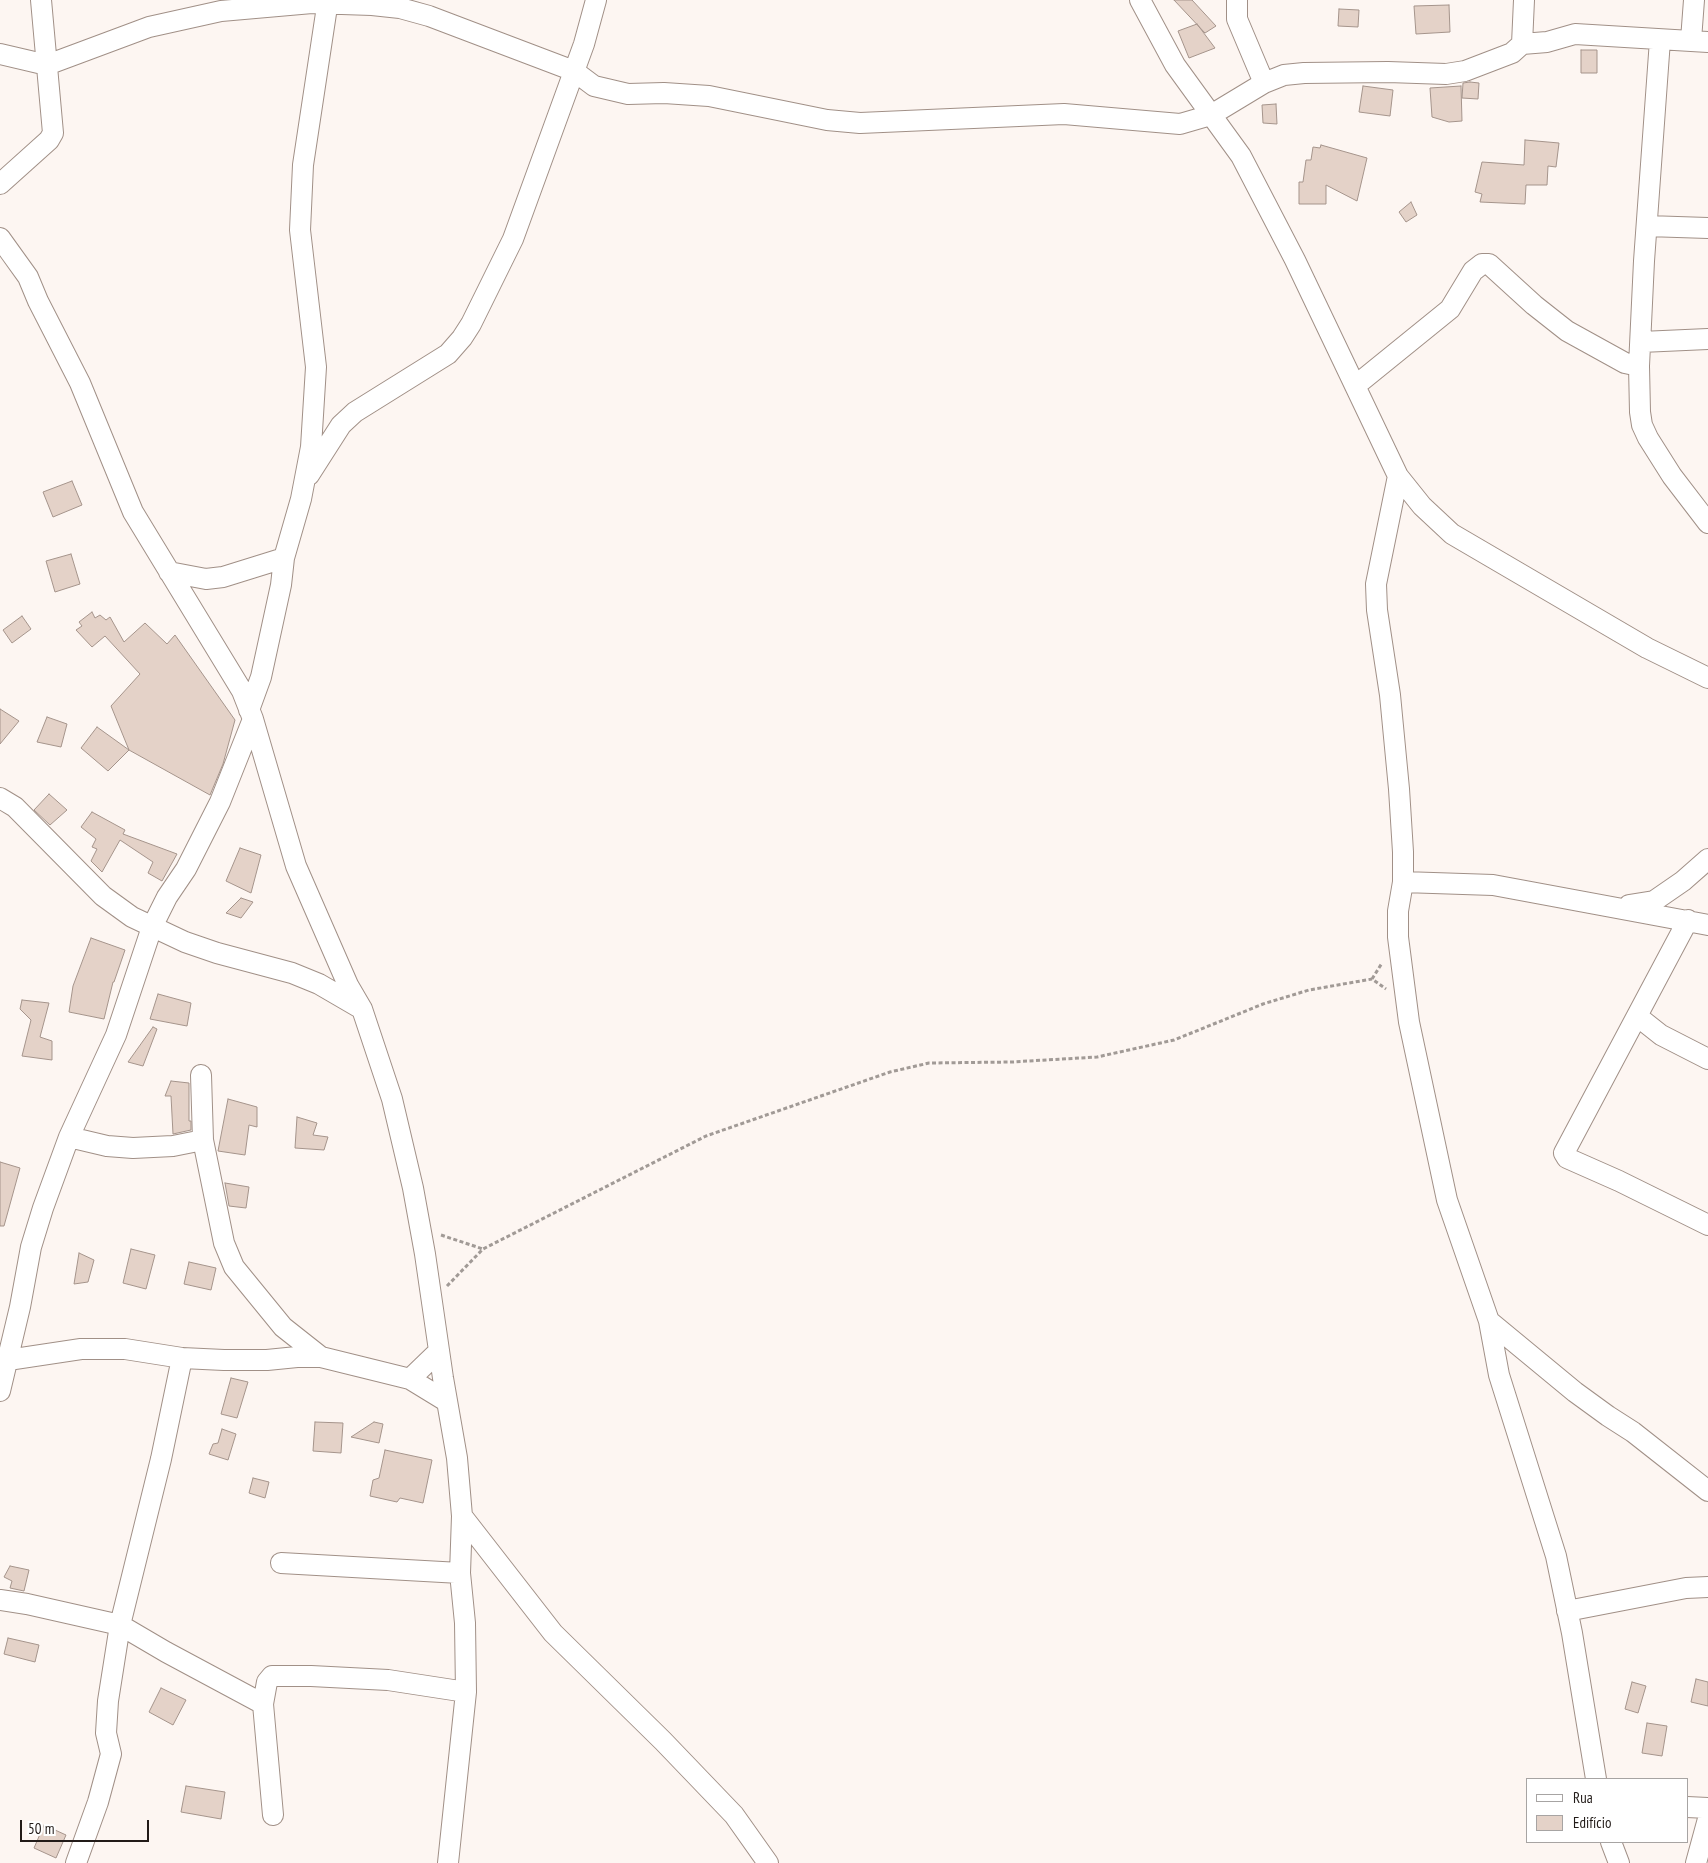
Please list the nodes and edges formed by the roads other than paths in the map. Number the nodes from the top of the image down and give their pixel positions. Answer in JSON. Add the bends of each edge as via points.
{"nodes":[{"id":1,"x":41,"y":0,"type":"edge"},
{"id":2,"x":596,"y":0,"type":"edge"},
{"id":3,"x":1140,"y":0,"type":"edge"},
{"id":4,"x":1237,"y":0,"type":"edge"},
{"id":5,"x":1524,"y":0,"type":"edge"},
{"id":6,"x":1694,"y":0,"type":"edge"},
{"id":7,"x":328,"y":1,"type":"edge"},
{"id":8,"x":195,"y":8,"type":"edge"},
{"id":9,"x":1660,"y":40,"type":"junction"},
{"id":10,"x":1699,"y":41,"type":"edge"},
{"id":11,"x":1522,"y":44,"type":"junction"},
{"id":12,"x":0,"y":54,"type":"edge"},
{"id":13,"x":47,"y":65,"type":"junction"},
{"id":14,"x":574,"y":71,"type":"junction"},
{"id":15,"x":1264,"y":83,"type":"junction"},
{"id":16,"x":1211,"y":115,"type":"junction"},
{"id":17,"x":0,"y":184,"type":"edge"},
{"id":18,"x":1647,"y":226,"type":"junction"},
{"id":19,"x":1708,"y":228,"type":"edge"},
{"id":20,"x":0,"y":238,"type":"edge"},
{"id":21,"x":1708,"y":339,"type":"edge"},
{"id":22,"x":1641,"y":342,"type":"junction"},
{"id":23,"x":1639,"y":366,"type":"junction"},
{"id":24,"x":1355,"y":386,"type":"junction"},
{"id":25,"x":1398,"y":476,"type":"junction"},
{"id":26,"x":304,"y":483,"type":"junction"},
{"id":27,"x":1708,"y":523,"type":"edge"},
{"id":28,"x":284,"y":558,"type":"junction"},
{"id":29,"x":169,"y":572,"type":"junction"},
{"id":30,"x":1708,"y":678,"type":"edge"},
{"id":31,"x":251,"y":714,"type":"junction"},
{"id":32,"x":0,"y":798,"type":"edge"},
{"id":33,"x":1708,"y":859,"type":"edge"},
{"id":34,"x":1403,"y":882,"type":"junction"},
{"id":35,"x":1617,"y":907,"type":"junction"},
{"id":36,"x":1688,"y":920,"type":"junction"},
{"id":37,"x":1708,"y":925,"type":"edge"},
{"id":38,"x":152,"y":926,"type":"junction"},
{"id":39,"x":362,"y":1009,"type":"junction"},
{"id":40,"x":1637,"y":1016,"type":"junction"},
{"id":41,"x":1708,"y":1059,"type":"edge"},
{"id":42,"x":201,"y":1075,"type":"dead end"},
{"id":43,"x":69,"y":1137,"type":"junction"},
{"id":44,"x":203,"y":1140,"type":"junction"},
{"id":45,"x":1708,"y":1225,"type":"edge"},
{"id":46,"x":1489,"y":1321,"type":"junction"},
{"id":47,"x":284,"y":1327,"type":"junction"},
{"id":48,"x":439,"y":1351,"type":"junction"},
{"id":49,"x":321,"y":1357,"type":"junction"},
{"id":50,"x":182,"y":1358,"type":"junction"},
{"id":51,"x":8,"y":1360,"type":"junction"},
{"id":52,"x":267,"y":1360,"type":"junction"},
{"id":53,"x":410,"y":1379,"type":"junction"},
{"id":54,"x":0,"y":1391,"type":"edge"},
{"id":55,"x":446,"y":1401,"type":"junction"},
{"id":56,"x":1708,"y":1492,"type":"edge"},
{"id":57,"x":462,"y":1516,"type":"junction"},
{"id":58,"x":281,"y":1563,"type":"dead end"},
{"id":59,"x":460,"y":1573,"type":"junction"},
{"id":60,"x":1708,"y":1587,"type":"edge"},
{"id":61,"x":0,"y":1600,"type":"edge"},
{"id":62,"x":1567,"y":1611,"type":"junction"},
{"id":63,"x":120,"y":1625,"type":"junction"},
{"id":64,"x":466,"y":1692,"type":"junction"},
{"id":65,"x":262,"y":1704,"type":"junction"},
{"id":66,"x":1596,"y":1778,"type":"edge"},
{"id":67,"x":1688,"y":1807,"type":"edge"},
{"id":68,"x":1708,"y":1808,"type":"edge"},
{"id":69,"x":273,"y":1816,"type":"dead end"},
{"id":70,"x":1708,"y":1819,"type":"edge"},
{"id":71,"x":1611,"y":1843,"type":"edge"},
{"id":72,"x":76,"y":1863,"type":"edge"},
{"id":73,"x":448,"y":1863,"type":"edge"},
{"id":74,"x":768,"y":1863,"type":"edge"},
{"id":75,"x":1619,"y":1863,"type":"edge"},
{"id":76,"x":1696,"y":1863,"type":"edge"}],
"edges":[{"from":1,"to":13,"type":"street"},
{"from":2,"to":14,"type":"street"},
{"from":3,"to":16,"type":"street","via":[[1175,65]]},
{"from":4,"to":15,"type":"street","via":[[1237,19]]},
{"from":5,"to":11,"type":"street"},
{"from":6,"to":10,"type":"street"},
{"from":7,"to":8,"type":"street","via":[[221,10]]},
{"from":7,"to":14,"type":"street","via":[[400,8],[429,16]]},
{"from":7,"to":26,"type":"street","via":[[303,165],[300,230],[316,367],[311,448]]},
{"from":8,"to":13,"type":"street"},
{"from":9,"to":10,"type":"street"},
{"from":9,"to":11,"type":"street","via":[[1575,34],[1547,42]]},
{"from":9,"to":18,"type":"street"},
{"from":11,"to":15,"type":"street","via":[[1512,53],[1465,71],[1446,74],[1304,73],[1284,75]]},
{"from":12,"to":13,"type":"street"},
{"from":13,"to":17,"type":"street","via":[[53,133]]},
{"from":14,"to":16,"type":"street","via":[[594,86],[628,94],[709,96],[827,120],[860,123],[1064,114],[1180,124]]},
{"from":14,"to":26,"type":"street","via":[[513,239],[462,338],[448,354],[355,412],[342,425]]},
{"from":15,"to":16,"type":"street"},
{"from":16,"to":24,"type":"street","via":[[1241,156]]},
{"from":18,"to":19,"type":"street"},
{"from":18,"to":22,"type":"street"},
{"from":20,"to":29,"type":"street","via":[[28,277],[80,383],[133,512]]},
{"from":21,"to":22,"type":"street"},
{"from":22,"to":23,"type":"street"},
{"from":23,"to":24,"type":"street","via":[[1625,363],[1567,330],[1534,306],[1489,264],[1482,264],[1473,271],[1450,309]]},
{"from":23,"to":27,"type":"street","via":[[1642,425],[1672,476]]},
{"from":24,"to":25,"type":"street"},
{"from":25,"to":30,"type":"street","via":[[1422,506],[1452,534],[1647,648]]},
{"from":25,"to":34,"type":"street","via":[[1376,584],[1399,789]]},
{"from":26,"to":28,"type":"street"},
{"from":28,"to":29,"type":"street","via":[[223,577],[206,579]]},
{"from":28,"to":31,"type":"street","via":[[281,585]]},
{"from":29,"to":31,"type":"street","via":[[226,663]]},
{"from":31,"to":38,"type":"street","via":[[220,802]]},
{"from":31,"to":39,"type":"street","via":[[296,866],[344,976]]},
{"from":32,"to":38,"type":"street","via":[[15,808],[103,896],[132,917]]},
{"from":33,"to":35,"type":"street","via":[[1654,900]]},
{"from":34,"to":35,"type":"street","via":[[1493,885]]},
{"from":34,"to":46,"type":"street","via":[[1398,937],[1409,1022],[1447,1200]]},
{"from":35,"to":36,"type":"street"},
{"from":36,"to":37,"type":"street"},
{"from":36,"to":40,"type":"street"},
{"from":38,"to":39,"type":"street","via":[[185,942],[320,984]]},
{"from":38,"to":43,"type":"street","via":[[116,1035]]},
{"from":39,"to":48,"type":"street","via":[[392,1099],[420,1223]]},
{"from":40,"to":41,"type":"street"},
{"from":40,"to":45,"type":"street","via":[[1564,1155]]},
{"from":42,"to":44,"type":"street"},
{"from":43,"to":44,"type":"street","via":[[133,1148],[173,1146]]},
{"from":43,"to":51,"type":"street","via":[[31,1247]]},
{"from":44,"to":47,"type":"street","via":[[224,1243],[234,1266]]},
{"from":46,"to":56,"type":"street","via":[[1575,1392],[1634,1432]]},
{"from":46,"to":62,"type":"street","via":[[1499,1375],[1556,1556]]},
{"from":47,"to":49,"type":"street"},
{"from":47,"to":52,"type":"street","via":[[279,1344]]},
{"from":48,"to":53,"type":"street"},
{"from":48,"to":55,"type":"street"},
{"from":49,"to":52,"type":"street"},
{"from":49,"to":53,"type":"street"},
{"from":50,"to":51,"type":"street","via":[[125,1349],[81,1349]]},
{"from":50,"to":52,"type":"street"},
{"from":50,"to":63,"type":"street"},
{"from":51,"to":54,"type":"street"},
{"from":53,"to":55,"type":"street"},
{"from":55,"to":57,"type":"street","via":[[457,1458]]},
{"from":57,"to":59,"type":"street"},
{"from":57,"to":74,"type":"street","via":[[553,1633],[734,1815]]},
{"from":58,"to":59,"type":"street"},
{"from":59,"to":64,"type":"street"},
{"from":60,"to":62,"type":"street","via":[[1686,1588]]},
{"from":61,"to":63,"type":"street"},
{"from":62,"to":66,"type":"street"},
{"from":63,"to":65,"type":"street"},
{"from":63,"to":72,"type":"street","via":[[108,1701],[106,1733],[111,1754]]},
{"from":64,"to":65,"type":"street","via":[[388,1680],[278,1675],[267,1682]]},
{"from":64,"to":73,"type":"street"},
{"from":65,"to":69,"type":"street"},
{"from":67,"to":68,"type":"street"},
{"from":70,"to":76,"type":"street"},
{"from":71,"to":75,"type":"street"}]}
